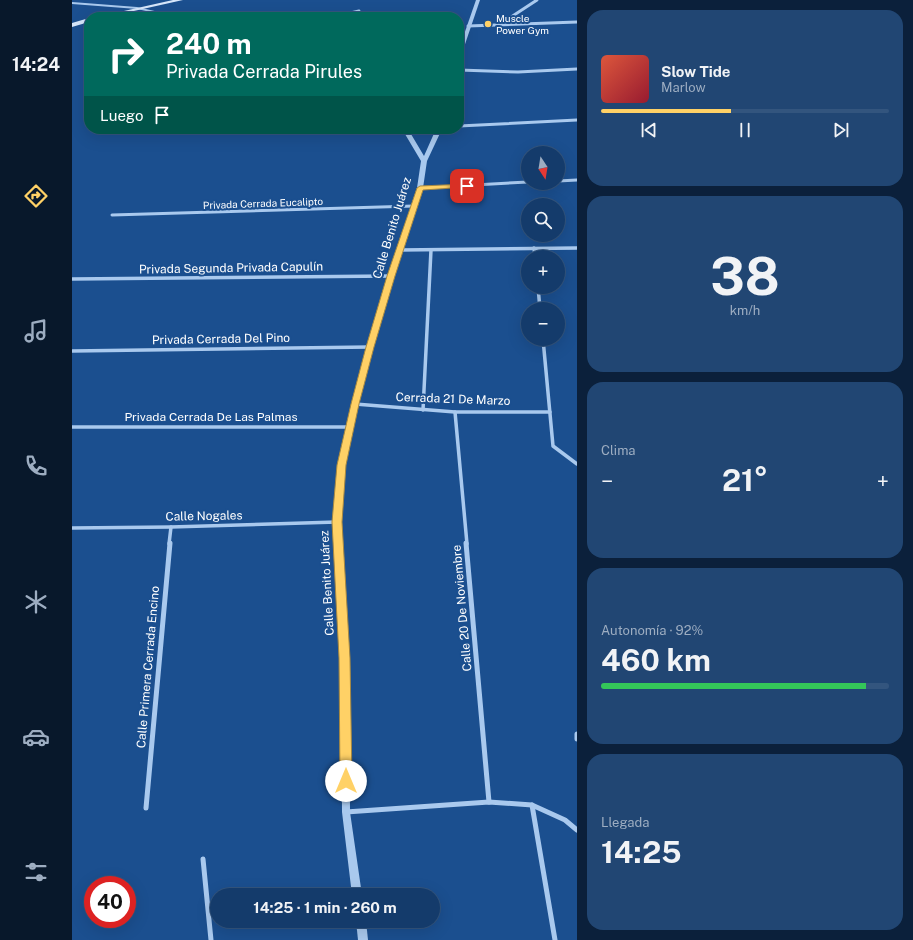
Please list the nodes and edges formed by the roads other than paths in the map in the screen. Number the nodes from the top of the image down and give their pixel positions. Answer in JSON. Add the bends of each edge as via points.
{"nodes":[{"id":1,"x":180,"y":0,"type":"edge"},
{"id":2,"x":478,"y":0,"type":"edge"},
{"id":3,"x":537,"y":0,"type":"edge"},
{"id":4,"x":72,"y":3,"type":"edge"},
{"id":5,"x":137,"y":8,"type":"junction"},
{"id":6,"x":359,"y":11,"type":"dead end"},
{"id":7,"x":121,"y":12,"type":"edge"},
{"id":8,"x":156,"y":12,"type":"edge"},
{"id":9,"x":355,"y":12,"type":"edge"},
{"id":10,"x":84,"y":21,"type":"edge"},
{"id":11,"x":577,"y":22,"type":"edge"},
{"id":12,"x":72,"y":25,"type":"edge"},
{"id":13,"x":499,"y":25,"type":"junction"},
{"id":14,"x":468,"y":26,"type":"junction"},
{"id":15,"x":464,"y":39,"type":"edge"},
{"id":16,"x":577,"y":69,"type":"edge"},
{"id":17,"x":464,"y":70,"type":"edge"},
{"id":18,"x":577,"y":120,"type":"edge"},
{"id":19,"x":464,"y":126,"type":"edge"},
{"id":20,"x":408,"y":134,"type":"edge"},
{"id":21,"x":438,"y":134,"type":"edge"},
{"id":22,"x":424,"y":161,"type":"junction"},
{"id":23,"x":577,"y":180,"type":"edge"},
{"id":24,"x":565,"y":181,"type":"edge"},
{"id":25,"x":521,"y":182,"type":"edge"},
{"id":26,"x":420,"y":188,"type":"junction"},
{"id":27,"x":414,"y":206,"type":"junction"},
{"id":28,"x":112,"y":215,"type":"dead end"},
{"id":29,"x":534,"y":248,"type":"joint"},
{"id":30,"x":577,"y":248,"type":"edge"},
{"id":31,"x":400,"y":250,"type":"junction"},
{"id":32,"x":431,"y":250,"type":"junction"},
{"id":33,"x":391,"y":276,"type":"junction"},
{"id":34,"x":72,"y":279,"type":"edge"},
{"id":35,"x":544,"y":346,"type":"edge"},
{"id":36,"x":370,"y":347,"type":"junction"},
{"id":37,"x":72,"y":351,"type":"edge"},
{"id":38,"x":355,"y":404,"type":"junction"},
{"id":39,"x":423,"y":410,"type":"junction"},
{"id":40,"x":455,"y":412,"type":"junction"},
{"id":41,"x":550,"y":412,"type":"junction"},
{"id":42,"x":72,"y":427,"type":"edge"},
{"id":43,"x":350,"y":427,"type":"junction"},
{"id":44,"x":577,"y":464,"type":"edge"},
{"id":45,"x":337,"y":522,"type":"junction"},
{"id":46,"x":171,"y":527,"type":"junction"},
{"id":47,"x":72,"y":528,"type":"edge"},
{"id":48,"x":577,"y":734,"type":"edge"},
{"id":49,"x":577,"y":739,"type":"edge"},
{"id":50,"x":489,"y":802,"type":"junction"},
{"id":51,"x":532,"y":805,"type":"junction"},
{"id":52,"x":146,"y":808,"type":"dead end"},
{"id":53,"x":346,"y":812,"type":"junction"},
{"id":54,"x":577,"y":830,"type":"edge"},
{"id":55,"x":203,"y":859,"type":"dead end"},
{"id":56,"x":356,"y":888,"type":"edge"},
{"id":57,"x":362,"y":928,"type":"edge"},
{"id":58,"x":211,"y":940,"type":"edge"},
{"id":59,"x":363,"y":940,"type":"edge"},
{"id":60,"x":555,"y":940,"type":"edge"}],
"edges":[{"from":1,"to":5,"type":"main road"},
{"from":2,"to":14,"type":"street"},
{"from":3,"to":13,"type":"street"},
{"from":4,"to":5,"type":"street"},
{"from":5,"to":7,"type":"main road"},
{"from":5,"to":8,"type":"street"},
{"from":6,"to":9,"type":"street"},
{"from":10,"to":12,"type":"main road"},
{"from":11,"to":13,"type":"street"},
{"from":13,"to":14,"type":"street"},
{"from":14,"to":15,"type":"street"},
{"from":16,"to":17,"type":"street","via":[[518,72]]},
{"from":18,"to":19,"type":"street"},
{"from":20,"to":22,"type":"street"},
{"from":21,"to":22,"type":"street","name":"Calle Benito Juárez"},
{"from":22,"to":26,"type":"street","name":"Calle Benito Juárez"},
{"from":23,"to":24,"type":"street"},
{"from":25,"to":26,"type":"street"},
{"from":26,"to":27,"type":"street","name":"Calle Benito Juárez"},
{"from":27,"to":28,"type":"street","name":"Privada Cerrada Eucalipto"},
{"from":27,"to":31,"type":"street","name":"Calle Benito Juárez"},
{"from":29,"to":30,"type":"street"},
{"from":29,"to":32,"type":"street"},
{"from":31,"to":32,"type":"street"},
{"from":31,"to":33,"type":"street","name":"Calle Benito Juárez"},
{"from":32,"to":39,"type":"street"},
{"from":33,"to":34,"type":"street","name":"Privada Segunda Privada Capulín"},
{"from":33,"to":36,"type":"street","name":"Calle Benito Juárez"},
{"from":35,"to":41,"type":"street"},
{"from":36,"to":37,"type":"street","name":"Privada Cerrada Del Pino"},
{"from":36,"to":38,"type":"street","name":"Calle Benito Juárez"},
{"from":38,"to":39,"type":"street","name":"Cerrada 21 De Marzo"},
{"from":38,"to":43,"type":"street","name":"Calle Benito Juárez"},
{"from":39,"to":40,"type":"street","name":"Cerrada 21 De Marzo"},
{"from":40,"to":41,"type":"street","name":"Cerrada 21 De Marzo"},
{"from":40,"to":50,"type":"street","name":"Calle 20 De Noviembre"},
{"from":41,"to":44,"type":"street","via":[[553,446]]},
{"from":42,"to":43,"type":"street","name":"Privada Cerrada De Las Palmas"},
{"from":43,"to":45,"type":"street","name":"Calle Benito Juárez","via":[[342,465]]},
{"from":45,"to":46,"type":"street","name":"Calle Nogales"},
{"from":45,"to":53,"type":"street","name":"Calle Benito Juárez","via":[[345,658]]},
{"from":46,"to":47,"type":"street","name":"Calle Nogales"},
{"from":46,"to":52,"type":"street","name":"Calle Primera Cerrada Encino"},
{"from":48,"to":49,"type":"street"},
{"from":50,"to":51,"type":"street"},
{"from":50,"to":53,"type":"street"},
{"from":51,"to":54,"type":"street","via":[[565,820]]},
{"from":51,"to":60,"type":"street"},
{"from":53,"to":56,"type":"street","name":"Calle Benito Juárez"},
{"from":55,"to":58,"type":"street"},
{"from":57,"to":59,"type":"street"}]}
